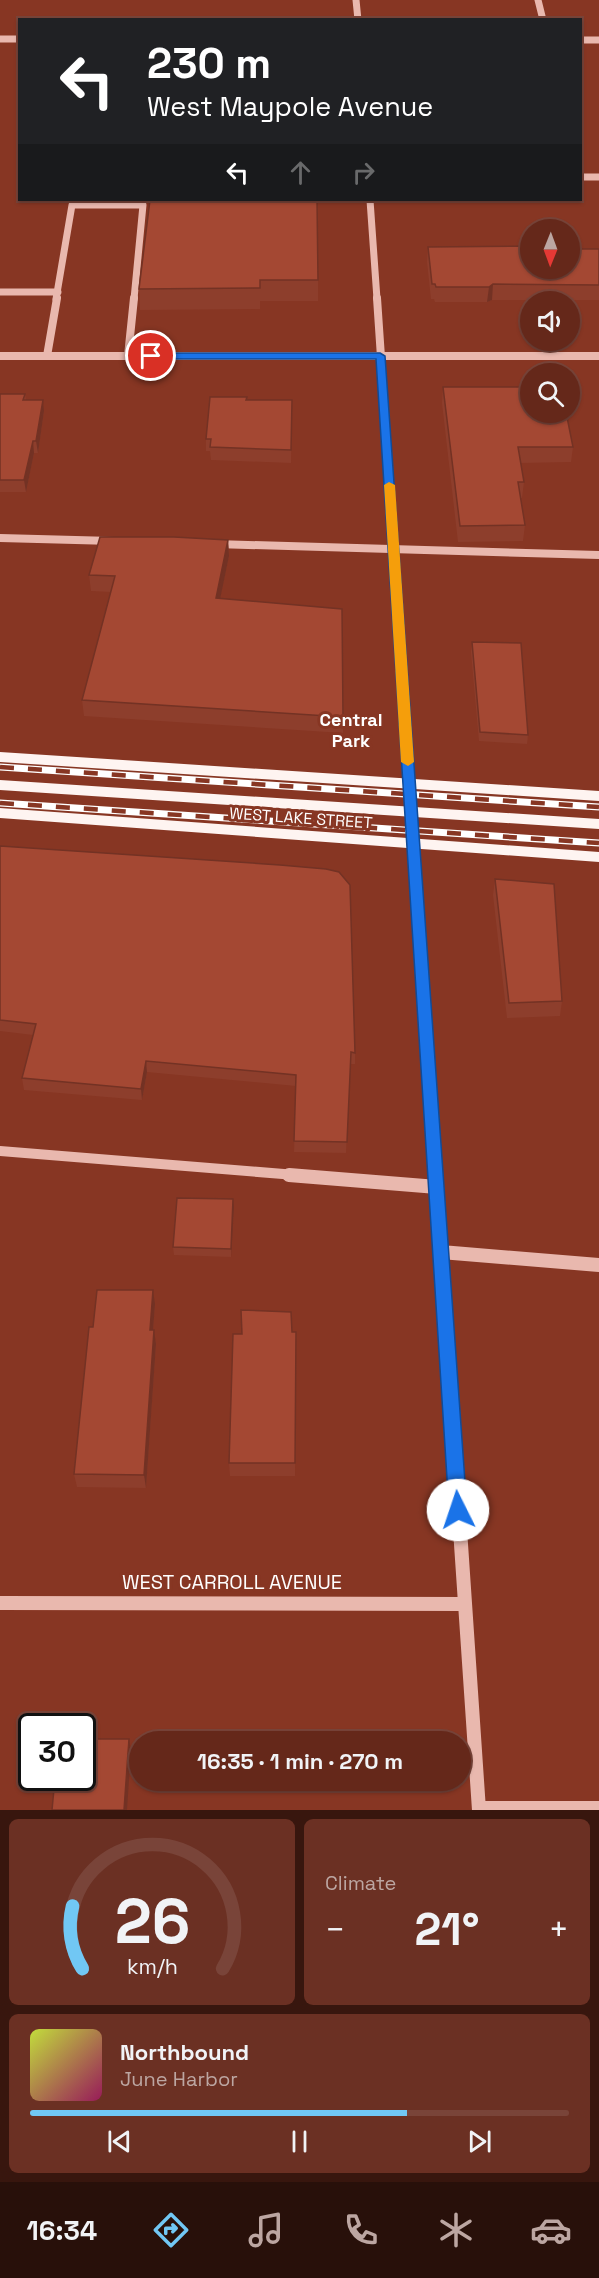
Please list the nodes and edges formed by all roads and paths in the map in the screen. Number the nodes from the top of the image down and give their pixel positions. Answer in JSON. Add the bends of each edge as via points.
{"nodes":[{"id":1,"x":356,"y":0,"type":"edge"},
{"id":2,"x":538,"y":0,"type":"edge"},
{"id":3,"x":358,"y":18,"type":"edge"},
{"id":4,"x":542,"y":18,"type":"edge"},
{"id":5,"x":0,"y":39,"type":"edge"},
{"id":6,"x":18,"y":39,"type":"edge"},
{"id":7,"x":582,"y":40,"type":"edge"},
{"id":8,"x":599,"y":40,"type":"edge"},
{"id":9,"x":582,"y":177,"type":"edge"},
{"id":10,"x":599,"y":177,"type":"edge"},
{"id":11,"x":370,"y":201,"type":"edge"},
{"id":12,"x":0,"y":292,"type":"edge"},
{"id":13,"x":57,"y":292,"type":"junction"},
{"id":14,"x":0,"y":356,"type":"edge"},
{"id":15,"x":47,"y":356,"type":"junction"},
{"id":16,"x":128,"y":356,"type":"junction"},
{"id":17,"x":380,"y":356,"type":"junction"},
{"id":18,"x":599,"y":356,"type":"edge"},
{"id":19,"x":0,"y":537,"type":"edge"},
{"id":20,"x":119,"y":541,"type":"edge"},
{"id":21,"x":202,"y":543,"type":"edge"},
{"id":22,"x":394,"y":549,"type":"junction"},
{"id":23,"x":599,"y":555,"type":"edge"},
{"id":24,"x":0,"y":757,"type":"edge"},
{"id":25,"x":409,"y":783,"type":"junction"},
{"id":26,"x":0,"y":785,"type":"edge"},
{"id":27,"x":599,"y":796,"type":"edge"},
{"id":28,"x":411,"y":812,"type":"junction"},
{"id":29,"x":0,"y":813,"type":"edge"},
{"id":30,"x":599,"y":824,"type":"edge"},
{"id":31,"x":412,"y":844,"type":"junction"},
{"id":32,"x":599,"y":858,"type":"edge"},
{"id":33,"x":0,"y":1151,"type":"edge"},
{"id":34,"x":437,"y":1186,"type":"junction"},
{"id":35,"x":441,"y":1252,"type":"junction"},
{"id":36,"x":599,"y":1264,"type":"edge"},
{"id":37,"x":0,"y":1603,"type":"edge"},
{"id":38,"x":465,"y":1604,"type":"junction"},
{"id":39,"x":599,"y":1808,"type":"edge"},
{"id":40,"x":479,"y":1809,"type":"edge"}],
"edges":[{"from":1,"to":3,"type":"street"},
{"from":2,"to":4,"type":"street"},
{"from":5,"to":6,"type":"street"},
{"from":7,"to":8,"type":"street"},
{"from":9,"to":10,"type":"street"},
{"from":11,"to":17,"type":"street"},
{"from":12,"to":13,"type":"street"},
{"from":13,"to":15,"type":"street"},
{"from":13,"to":16,"type":"street","via":[[72,205],[143,205]]},
{"from":14,"to":15,"type":"street"},
{"from":15,"to":16,"type":"street"},
{"from":16,"to":17,"type":"street"},
{"from":17,"to":18,"type":"street"},
{"from":17,"to":22,"type":"street"},
{"from":19,"to":20,"type":"street"},
{"from":21,"to":22,"type":"street"},
{"from":22,"to":23,"type":"street"},
{"from":22,"to":25,"type":"street"},
{"from":24,"to":25,"type":"main road"},
{"from":25,"to":27,"type":"main road"},
{"from":25,"to":28,"type":"street"},
{"from":26,"to":28,"type":"main road","name":"WEST LAKE STREET"},
{"from":28,"to":30,"type":"main road","name":"WEST LAKE STREET"},
{"from":28,"to":31,"type":"street"},
{"from":29,"to":31,"type":"main road","name":"WEST LAKE STREET"},
{"from":31,"to":32,"type":"main road","name":"WEST LAKE STREET"},
{"from":31,"to":34,"type":"street"},
{"from":33,"to":34,"type":"street"},
{"from":34,"to":35,"type":"street"},
{"from":35,"to":36,"type":"street"},
{"from":35,"to":38,"type":"street"},
{"from":37,"to":38,"type":"street","name":"WEST CARROLL AVENUE"},
{"from":38,"to":40,"type":"street"},
{"from":39,"to":40,"type":"street"}]}
